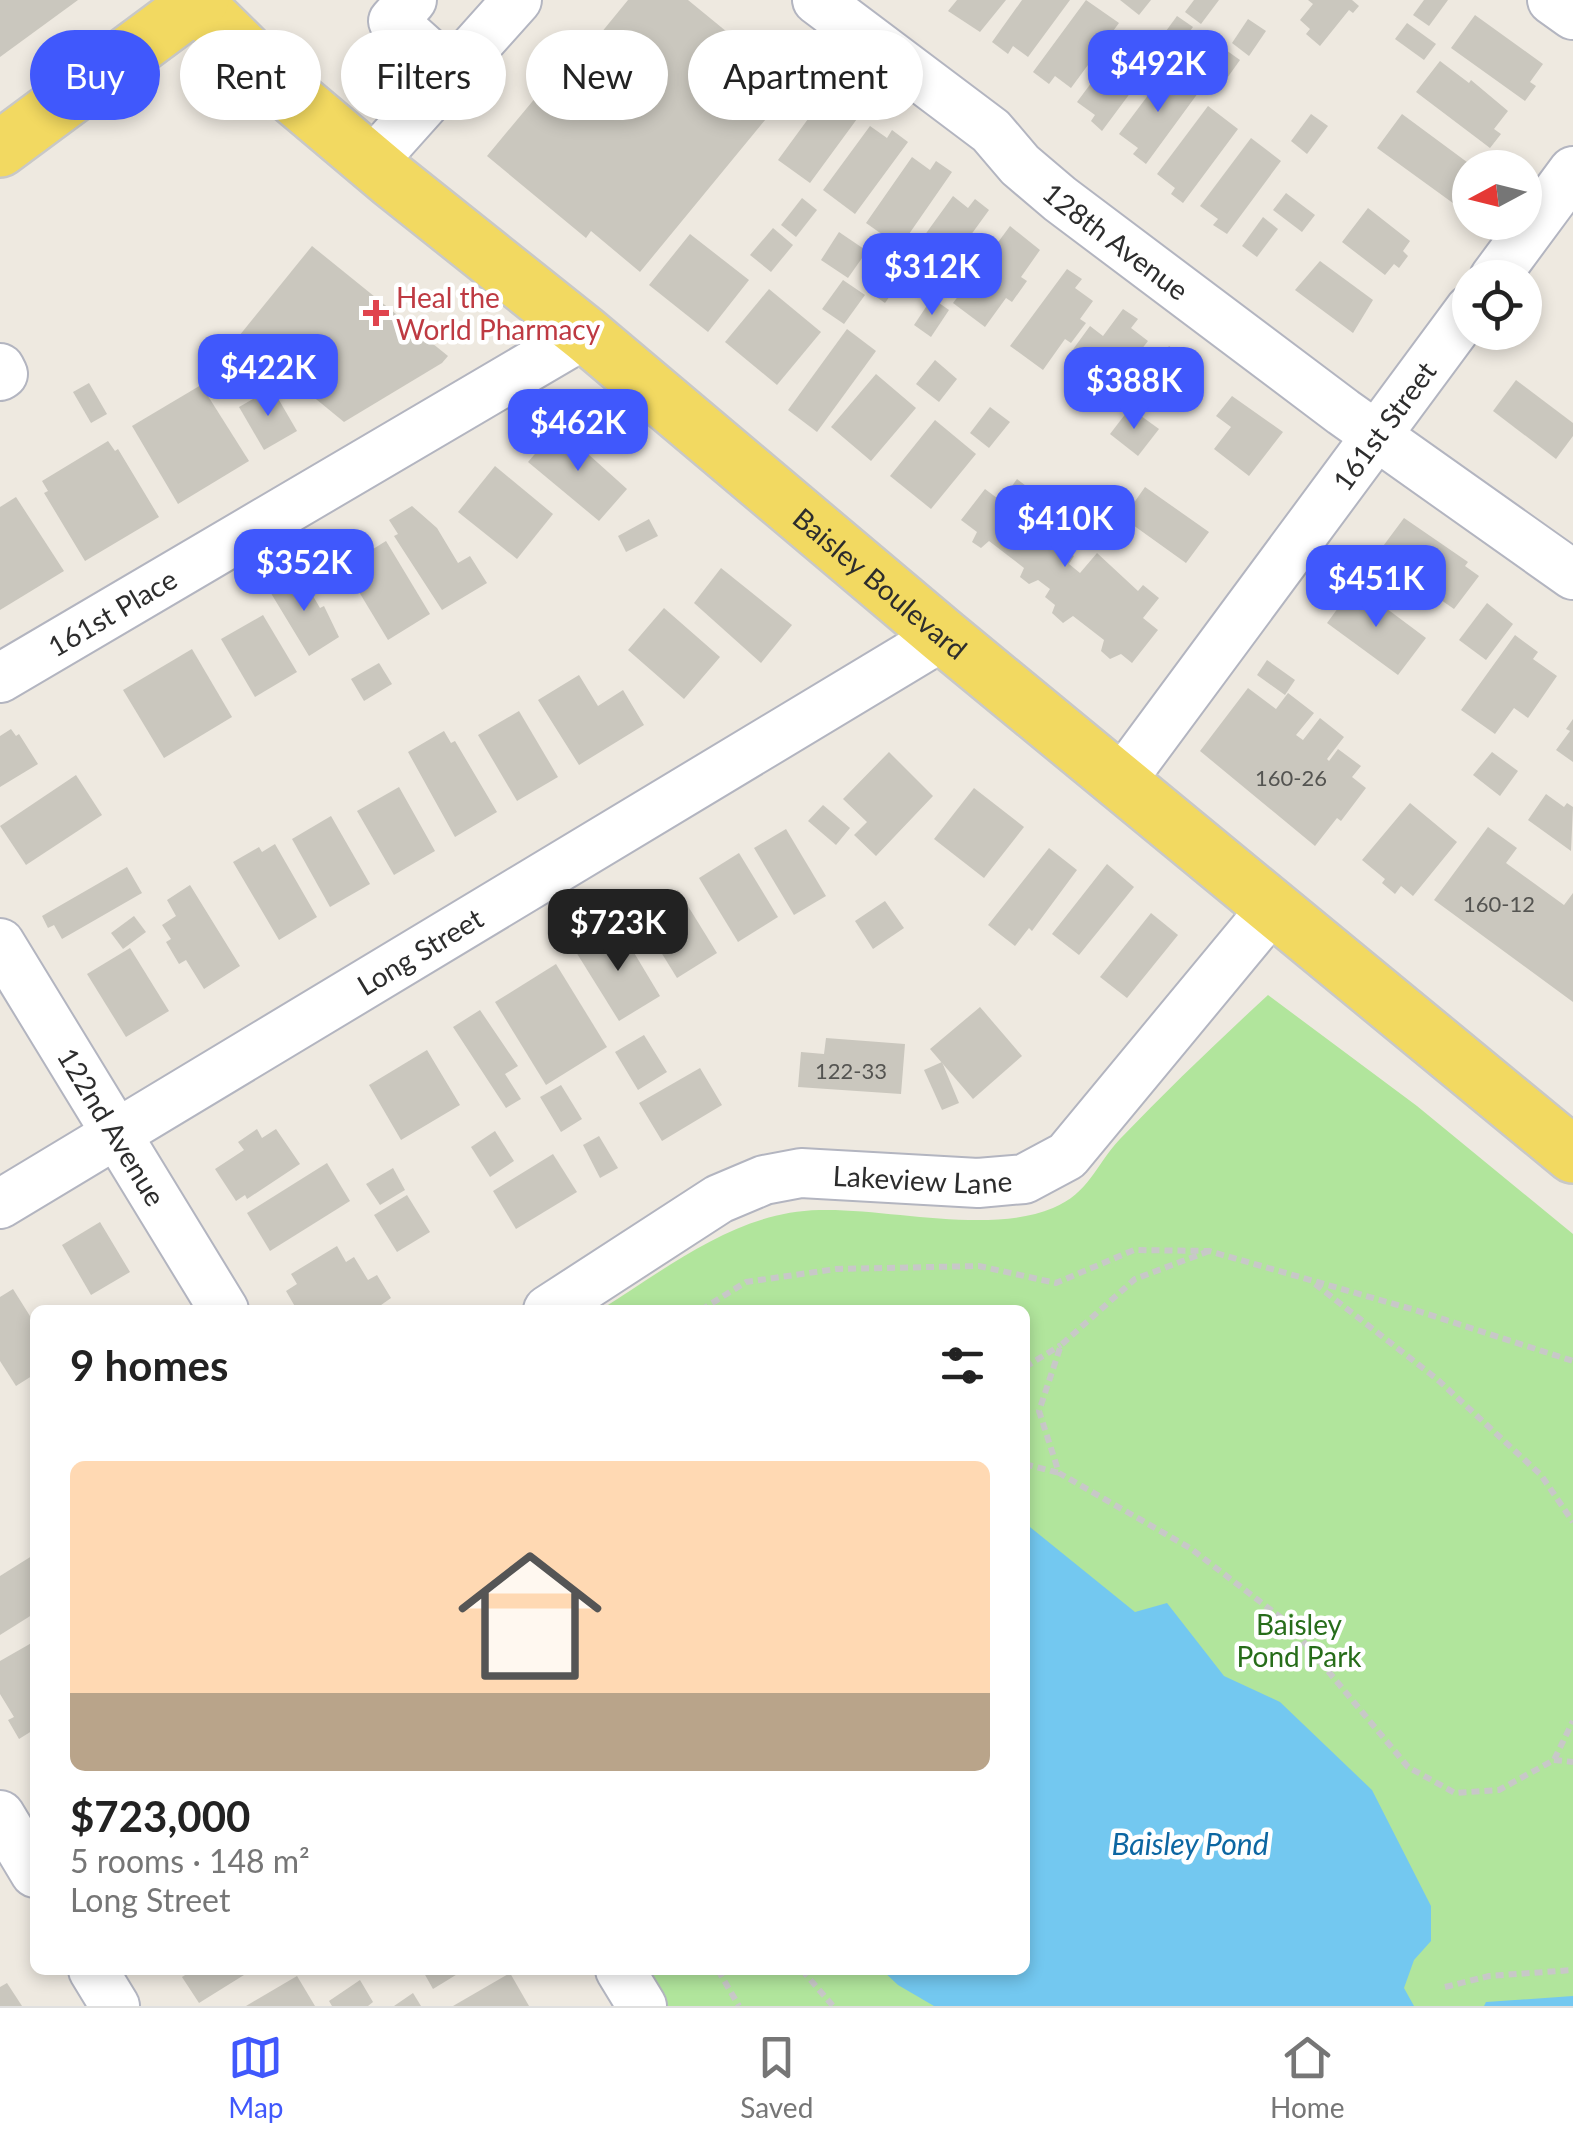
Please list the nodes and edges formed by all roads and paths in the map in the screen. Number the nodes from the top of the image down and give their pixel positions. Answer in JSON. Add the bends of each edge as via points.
{"nodes":[{"id":1,"x":196,"y":0,"type":"edge"},
{"id":2,"x":412,"y":0,"type":"edge"},
{"id":3,"x":517,"y":0,"type":"edge"},
{"id":4,"x":817,"y":0,"type":"edge"},
{"id":5,"x":1552,"y":0,"type":"edge"},
{"id":6,"x":1573,"y":16,"type":"edge"},
{"id":7,"x":402,"y":30,"type":"edge"},
{"id":8,"x":490,"y":30,"type":"edge"},
{"id":9,"x":410,"y":120,"type":"edge"},
{"id":10,"x":0,"y":150,"type":"edge"},
{"id":11,"x":372,"y":162,"type":"junction"},
{"id":12,"x":1573,"y":170,"type":"edge"},
{"id":13,"x":1507,"y":260,"type":"edge"},
{"id":14,"x":586,"y":334,"type":"junction"},
{"id":15,"x":1452,"y":334,"type":"edge"},
{"id":16,"x":0,"y":368,"type":"edge"},
{"id":17,"x":0,"y":376,"type":"edge"},
{"id":18,"x":1378,"y":435,"type":"junction"},
{"id":19,"x":1573,"y":575,"type":"edge"},
{"id":20,"x":943,"y":636,"type":"junction"},
{"id":21,"x":0,"y":678,"type":"edge"},
{"id":22,"x":1121,"y":780,"type":"junction"},
{"id":23,"x":1274,"y":906,"type":"junction"},
{"id":24,"x":0,"y":942,"type":"edge"},
{"id":25,"x":116,"y":1134,"type":"junction"},
{"id":26,"x":1573,"y":1155,"type":"edge"},
{"id":27,"x":0,"y":1204,"type":"edge"},
{"id":28,"x":1209,"y":1251,"type":"junction"},
{"id":29,"x":1310,"y":1280,"type":"junction"},
{"id":30,"x":221,"y":1305,"type":"edge"},
{"id":31,"x":556,"y":1305,"type":"edge"},
{"id":32,"x":709,"y":1305,"type":"edge"},
{"id":33,"x":1061,"y":1345,"type":"junction"},
{"id":34,"x":1573,"y":1361,"type":"edge"},
{"id":35,"x":1030,"y":1365,"type":"edge"},
{"id":36,"x":1030,"y":1465,"type":"edge"},
{"id":37,"x":1060,"y":1474,"type":"junction"},
{"id":38,"x":1573,"y":1522,"type":"edge"},
{"id":39,"x":1573,"y":1720,"type":"edge"},
{"id":40,"x":1554,"y":1760,"type":"junction"},
{"id":41,"x":1573,"y":1762,"type":"edge"},
{"id":42,"x":0,"y":1815,"type":"edge"},
{"id":43,"x":30,"y":1865,"type":"edge"},
{"id":44,"x":1573,"y":1970,"type":"edge"},
{"id":45,"x":97,"y":1975,"type":"edge"},
{"id":46,"x":623,"y":1975,"type":"edge"},
{"id":47,"x":721,"y":1975,"type":"edge"},
{"id":48,"x":806,"y":1975,"type":"edge"},
{"id":49,"x":1445,"y":1987,"type":"dead end"},
{"id":50,"x":831,"y":2005,"type":"edge"},
{"id":51,"x":115,"y":2006,"type":"edge"},
{"id":52,"x":642,"y":2006,"type":"edge"},
{"id":53,"x":740,"y":2006,"type":"edge"}],
"edges":[{"from":1,"to":10,"type":"main road"},
{"from":1,"to":11,"type":"main road","name":"Baisley Boulevard","via":[[277,83]]},
{"from":2,"to":7,"type":"street","via":[[393,22]]},
{"from":3,"to":8,"type":"street"},
{"from":4,"to":18,"type":"street","name":"128th Avenue","via":[[991,131],[1060,199]]},
{"from":5,"to":6,"type":"street"},
{"from":9,"to":11,"type":"street"},
{"from":11,"to":14,"type":"main road","name":"Baisley Boulevard"},
{"from":12,"to":13,"type":"street"},
{"from":14,"to":20,"type":"main road","name":"Baisley Boulevard"},
{"from":14,"to":21,"type":"street","name":"161st Place"},
{"from":15,"to":18,"type":"street","name":"161st Street"},
{"from":16,"to":17,"type":"street"},
{"from":18,"to":19,"type":"street","name":"128th Avenue"},
{"from":18,"to":22,"type":"street","name":"161st Street"},
{"from":20,"to":22,"type":"main road","name":"Baisley Boulevard"},
{"from":20,"to":25,"type":"street","name":"Long Street"},
{"from":22,"to":23,"type":"main road","name":"Baisley Boulevard"},
{"from":23,"to":26,"type":"main road","name":"Baisley Boulevard"},
{"from":23,"to":31,"type":"street","name":"Lakeview Lane","via":[[1066,1156],[1024,1179],[978,1183],[801,1173],[764,1180],[719,1199]]},
{"from":24,"to":25,"type":"street","name":"122nd Avenue"},
{"from":25,"to":27,"type":"street","name":"Long Street"},
{"from":25,"to":30,"type":"street","name":"122nd Avenue"},
{"from":28,"to":29,"type":"path"},
{"from":28,"to":32,"type":"path","via":[[1134,1250],[1056,1282],[979,1266],[836,1268],[746,1282]]},
{"from":28,"to":33,"type":"path","via":[[1135,1280]]},
{"from":29,"to":34,"type":"path"},
{"from":29,"to":38,"type":"path","via":[[1437,1380],[1541,1475]]},
{"from":33,"to":35,"type":"path"},
{"from":33,"to":37,"type":"path","via":[[1039,1411]]},
{"from":36,"to":37,"type":"path"},
{"from":37,"to":40,"type":"path","via":[[1190,1548],[1288,1622],[1408,1767],[1455,1793],[1499,1790]]},
{"from":39,"to":40,"type":"path"},
{"from":40,"to":41,"type":"path"},
{"from":42,"to":43,"type":"street"},
{"from":44,"to":49,"type":"path","via":[[1489,1976]]},
{"from":45,"to":51,"type":"street"},
{"from":46,"to":52,"type":"street"},
{"from":47,"to":53,"type":"path"},
{"from":48,"to":50,"type":"path"}]}
